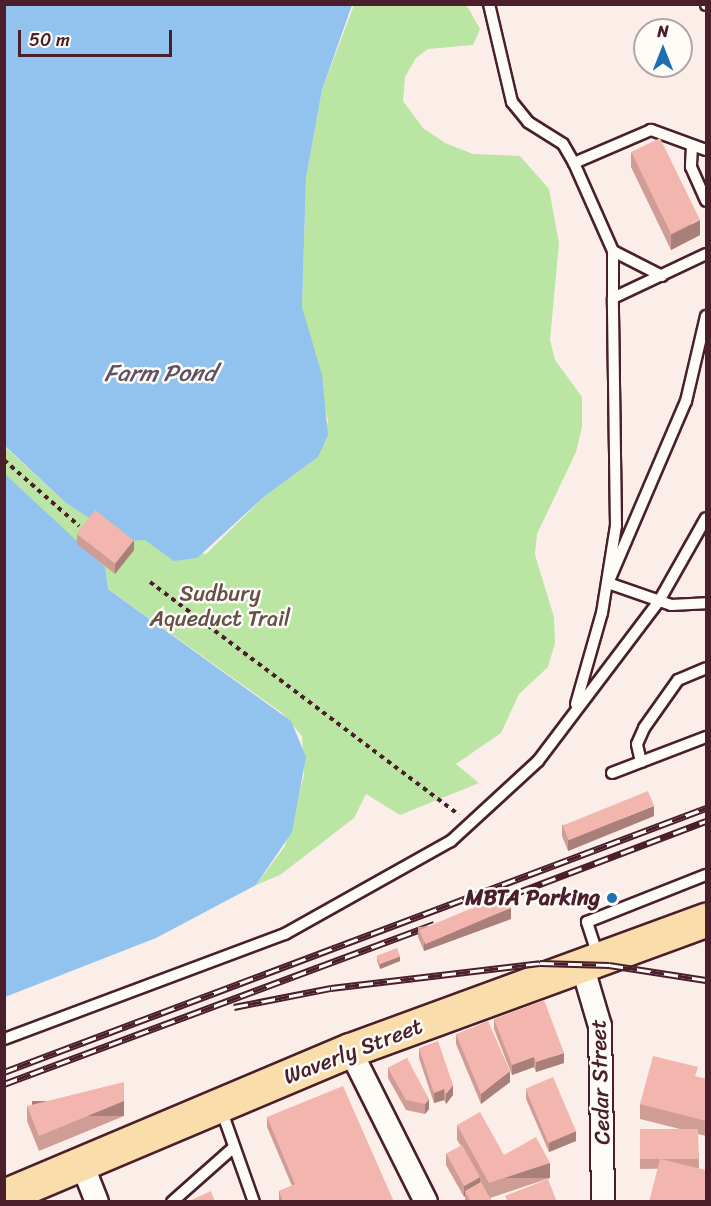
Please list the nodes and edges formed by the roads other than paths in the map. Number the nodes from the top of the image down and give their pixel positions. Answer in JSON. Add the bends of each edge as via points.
{"nodes":[{"id":1,"x":489,"y":4,"type":"edge"},
{"id":2,"x":692,"y":146,"type":"junction"},
{"id":3,"x":706,"y":150,"type":"edge"},
{"id":4,"x":574,"y":164,"type":"junction"},
{"id":5,"x":706,"y":201,"type":"edge"},
{"id":6,"x":613,"y":251,"type":"junction"},
{"id":7,"x":706,"y":254,"type":"edge"},
{"id":8,"x":662,"y":276,"type":"junction"},
{"id":9,"x":613,"y":298,"type":"junction"},
{"id":10,"x":706,"y":316,"type":"edge"},
{"id":11,"x":706,"y":518,"type":"edge"},
{"id":12,"x":608,"y":583,"type":"junction"},
{"id":13,"x":659,"y":601,"type":"junction"},
{"id":14,"x":706,"y":603,"type":"edge"},
{"id":15,"x":706,"y":668,"type":"edge"},
{"id":16,"x":570,"y":718,"type":"junction"},
{"id":17,"x":706,"y":737,"type":"edge"},
{"id":18,"x":641,"y":762,"type":"junction"},
{"id":19,"x":612,"y":773,"type":"dead end"},
{"id":20,"x":706,"y":875,"type":"edge"},
{"id":21,"x":706,"y":920,"type":"edge"},
{"id":22,"x":590,"y":962,"type":"junction"},
{"id":23,"x":4,"y":1039,"type":"edge"},
{"id":24,"x":350,"y":1050,"type":"junction"},
{"id":25,"x":219,"y":1104,"type":"junction"},
{"id":26,"x":234,"y":1147,"type":"junction"},
{"id":27,"x":82,"y":1164,"type":"junction"},
{"id":28,"x":4,"y":1196,"type":"edge"},
{"id":29,"x":97,"y":1202,"type":"edge"},
{"id":30,"x":172,"y":1202,"type":"edge"},
{"id":31,"x":254,"y":1202,"type":"edge"},
{"id":32,"x":426,"y":1202,"type":"edge"},
{"id":33,"x":603,"y":1202,"type":"edge"}],
"edges":[{"from":1,"to":4,"type":"lane","via":[[512,102],[528,122],[563,144]]},
{"from":2,"to":3,"type":"lane"},
{"from":2,"to":4,"type":"lane","via":[[663,132],[645,131]]},
{"from":2,"to":5,"type":"lane","via":[[691,167]]},
{"from":4,"to":6,"type":"lane"},
{"from":6,"to":8,"type":"lane"},
{"from":6,"to":9,"type":"lane"},
{"from":7,"to":8,"type":"lane"},
{"from":8,"to":9,"type":"lane"},
{"from":9,"to":12,"type":"lane","via":[[618,477]]},
{"from":10,"to":12,"type":"lane","via":[[686,401]]},
{"from":11,"to":13,"type":"lane"},
{"from":12,"to":13,"type":"lane"},
{"from":12,"to":16,"type":"lane"},
{"from":13,"to":14,"type":"lane","via":[[680,607]]},
{"from":13,"to":16,"type":"lane"},
{"from":15,"to":18,"type":"lane","via":[[678,680],[644,728],[637,744]]},
{"from":16,"to":23,"type":"lane","via":[[522,779],[471,825],[422,861],[285,934]]},
{"from":17,"to":18,"type":"lane"},
{"from":18,"to":19,"type":"lane"},
{"from":20,"to":22,"type":"lane","via":[[586,922]]},
{"from":21,"to":22,"type":"main road","name":"Waverly Street"},
{"from":22,"to":24,"type":"main road","name":"Waverly Street"},
{"from":22,"to":33,"type":"street","name":"Cedar Street","via":[[600,1026]]},
{"from":24,"to":25,"type":"main road","name":"Waverly Street"},
{"from":24,"to":32,"type":"street"},
{"from":25,"to":26,"type":"lane"},
{"from":25,"to":27,"type":"main road","name":"Waverly Street"},
{"from":26,"to":30,"type":"lane"},
{"from":26,"to":31,"type":"lane"},
{"from":27,"to":28,"type":"main road","name":"Waverly Street"},
{"from":27,"to":29,"type":"street"}]}
